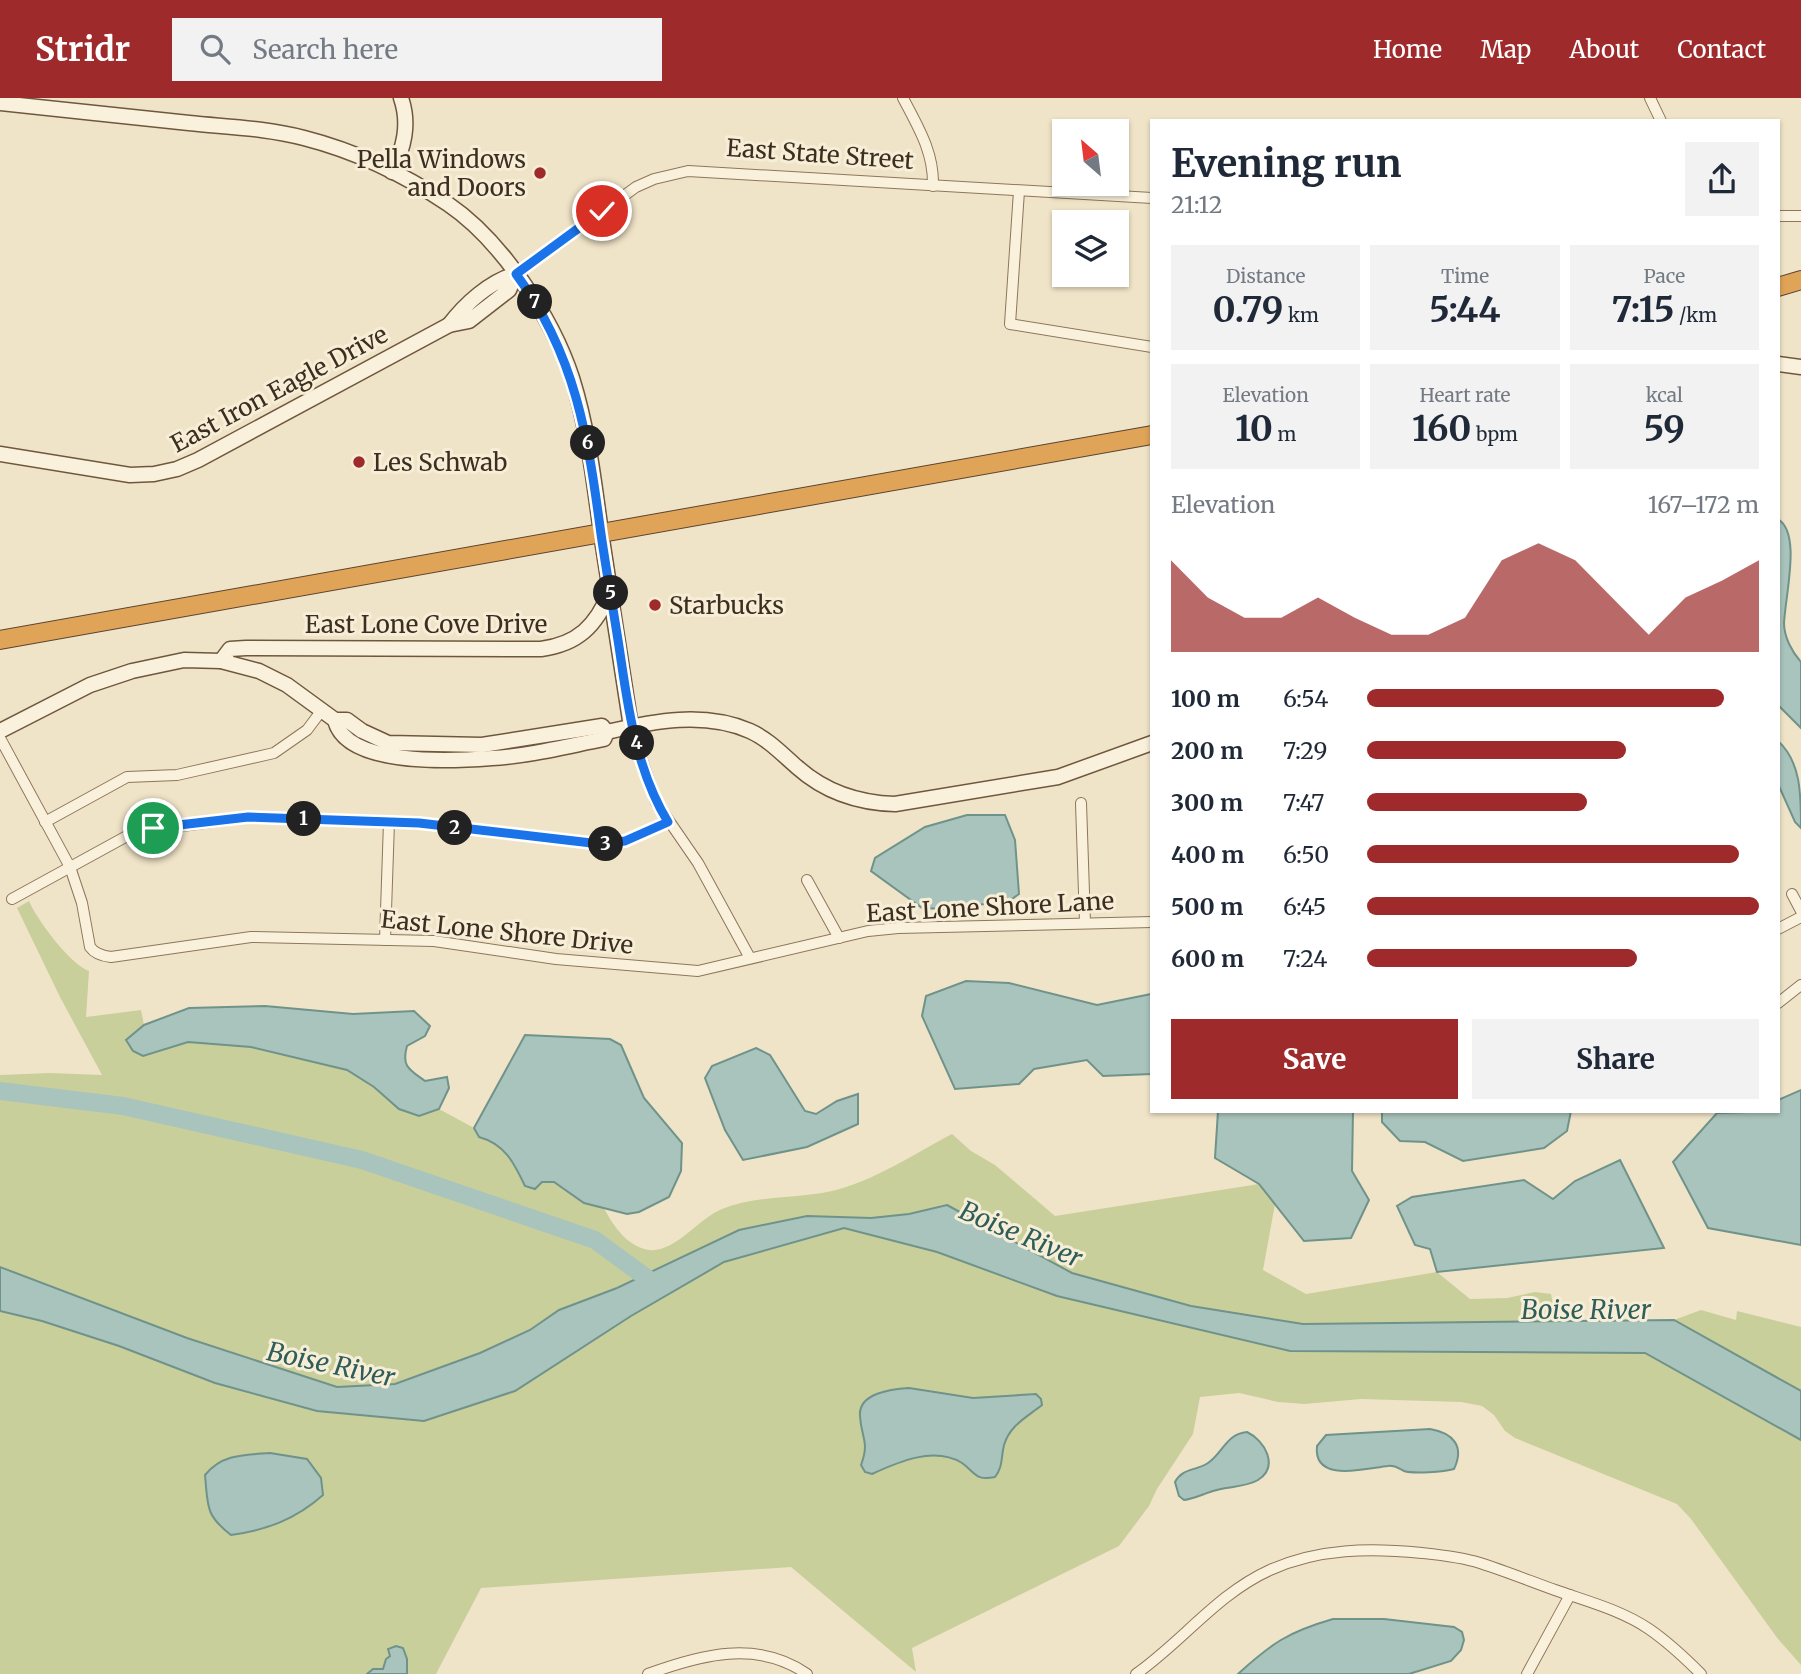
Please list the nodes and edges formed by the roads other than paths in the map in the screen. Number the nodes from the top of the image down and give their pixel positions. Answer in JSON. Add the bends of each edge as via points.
{"nodes":[{"id":1,"x":401,"y":98,"type":"edge"},
{"id":2,"x":903,"y":98,"type":"edge"},
{"id":3,"x":1650,"y":98,"type":"edge"},
{"id":4,"x":0,"y":103,"type":"edge"},
{"id":5,"x":1660,"y":119,"type":"edge"},
{"id":6,"x":392,"y":172,"type":"junction"},
{"id":7,"x":933,"y":186,"type":"junction"},
{"id":8,"x":1019,"y":191,"type":"junction"},
{"id":9,"x":1150,"y":198,"type":"edge"},
{"id":10,"x":1780,"y":216,"type":"edge"},
{"id":11,"x":1801,"y":216,"type":"edge"},
{"id":12,"x":516,"y":274,"type":"junction"},
{"id":13,"x":1801,"y":280,"type":"edge"},
{"id":14,"x":1780,"y":286,"type":"edge"},
{"id":15,"x":1150,"y":347,"type":"edge"},
{"id":16,"x":1780,"y":364,"type":"edge"},
{"id":17,"x":1801,"y":367,"type":"edge"},
{"id":18,"x":1150,"y":435,"type":"edge"},
{"id":19,"x":0,"y":454,"type":"edge"},
{"id":20,"x":601,"y":532,"type":"junction"},
{"id":21,"x":611,"y":591,"type":"junction"},
{"id":22,"x":0,"y":640,"type":"edge"},
{"id":23,"x":221,"y":661,"type":"junction"},
{"id":24,"x":322,"y":710,"type":"junction"},
{"id":25,"x":631,"y":727,"type":"junction"},
{"id":26,"x":0,"y":731,"type":"edge"},
{"id":27,"x":0,"y":738,"type":"edge"},
{"id":28,"x":1150,"y":744,"type":"edge"},
{"id":29,"x":1081,"y":803,"type":"dead end"},
{"id":30,"x":45,"y":822,"type":"junction"},
{"id":31,"x":389,"y":822,"type":"junction"},
{"id":32,"x":668,"y":822,"type":"junction"},
{"id":33,"x":70,"y":867,"type":"junction"},
{"id":34,"x":807,"y":880,"type":"dead end"},
{"id":35,"x":1792,"y":894,"type":"dead end"},
{"id":36,"x":12,"y":899,"type":"dead end"},
{"id":37,"x":1801,"y":911,"type":"edge"},
{"id":38,"x":1801,"y":917,"type":"edge"},
{"id":39,"x":1150,"y":922,"type":"edge"},
{"id":40,"x":1085,"y":923,"type":"junction"},
{"id":41,"x":1780,"y":928,"type":"edge"},
{"id":42,"x":839,"y":938,"type":"junction"},
{"id":43,"x":385,"y":940,"type":"junction"},
{"id":44,"x":750,"y":958,"type":"junction"},
{"id":45,"x":1801,"y":985,"type":"edge"},
{"id":46,"x":1780,"y":1001,"type":"edge"},
{"id":47,"x":1570,"y":1595,"type":"junction"},
{"id":48,"x":648,"y":1674,"type":"edge"},
{"id":49,"x":807,"y":1674,"type":"edge"},
{"id":50,"x":1136,"y":1674,"type":"edge"},
{"id":51,"x":1527,"y":1674,"type":"edge"},
{"id":52,"x":1701,"y":1674,"type":"edge"}],
"edges":[{"from":1,"to":6,"type":"street","via":[[405,136]]},
{"from":2,"to":7,"type":"street","via":[[928,146]]},
{"from":3,"to":5,"type":"street"},
{"from":4,"to":6,"type":"street","via":[[286,134],[344,150]]},
{"from":6,"to":12,"type":"street","via":[[449,205]]},
{"from":7,"to":8,"type":"street","name":"East State Street"},
{"from":7,"to":12,"type":"street","name":"East State Street","via":[[688,171],[636,187]]},
{"from":8,"to":9,"type":"street","name":"East State Street"},
{"from":8,"to":15,"type":"street","via":[[1010,324]]},
{"from":10,"to":11,"type":"street"},
{"from":12,"to":19,"type":"street","name":"East Iron Eagle Drive","via":[[502,278],[460,310],[449,325],[177,469],[130,475]]},
{"from":12,"to":20,"type":"street","via":[[547,321],[571,375],[586,433]]},
{"from":13,"to":14,"type":"highway"},
{"from":16,"to":17,"type":"street"},
{"from":18,"to":20,"type":"highway"},
{"from":20,"to":21,"type":"street"},
{"from":20,"to":22,"type":"highway"},
{"from":21,"to":23,"type":"street","name":"East Lone Cove Drive","via":[[593,622],[577,638],[556,647],[246,648],[230,649]]},
{"from":21,"to":25,"type":"street"},
{"from":23,"to":24,"type":"street","via":[[275,678]]},
{"from":23,"to":26,"type":"street","via":[[184,660],[110,677]]},
{"from":24,"to":25,"type":"street","via":[[351,743],[397,757],[503,757],[604,739],[607,732]]},
{"from":24,"to":30,"type":"street","via":[[307,730],[274,753],[177,775],[127,777]]},
{"from":25,"to":28,"type":"street","via":[[671,720],[727,723],[766,740],[828,789],[853,799],[895,804],[1058,777]]},
{"from":25,"to":32,"type":"street","via":[[656,802]]},
{"from":27,"to":30,"type":"street"},
{"from":29,"to":40,"type":"street"},
{"from":30,"to":33,"type":"street"},
{"from":31,"to":32,"type":"street","via":[[600,844],[625,841]]},
{"from":31,"to":33,"type":"street","via":[[248,817],[153,828],[127,836]]},
{"from":31,"to":43,"type":"street"},
{"from":32,"to":44,"type":"street","via":[[698,863]]},
{"from":33,"to":36,"type":"street"},
{"from":33,"to":43,"type":"street","name":"East Lone Shore Drive","via":[[88,939],[94,952],[111,957],[251,937]]},
{"from":34,"to":42,"type":"street"},
{"from":35,"to":37,"type":"street"},
{"from":38,"to":41,"type":"street"},
{"from":39,"to":40,"type":"street","name":"East Lone Shore Lane"},
{"from":40,"to":42,"type":"street","name":"East Lone Shore Lane","via":[[898,928]]},
{"from":42,"to":44,"type":"street","name":"East Lone Shore Lane"},
{"from":43,"to":44,"type":"street","name":"East Lone Shore Drive","via":[[698,971]]},
{"from":45,"to":46,"type":"street"},
{"from":47,"to":50,"type":"street","via":[[1478,1562],[1393,1550],[1329,1552],[1271,1569],[1241,1584]]},
{"from":47,"to":51,"type":"street"},
{"from":47,"to":52,"type":"street","via":[[1646,1627]]},
{"from":48,"to":49,"type":"street","via":[[733,1652],[778,1660]]}]}
